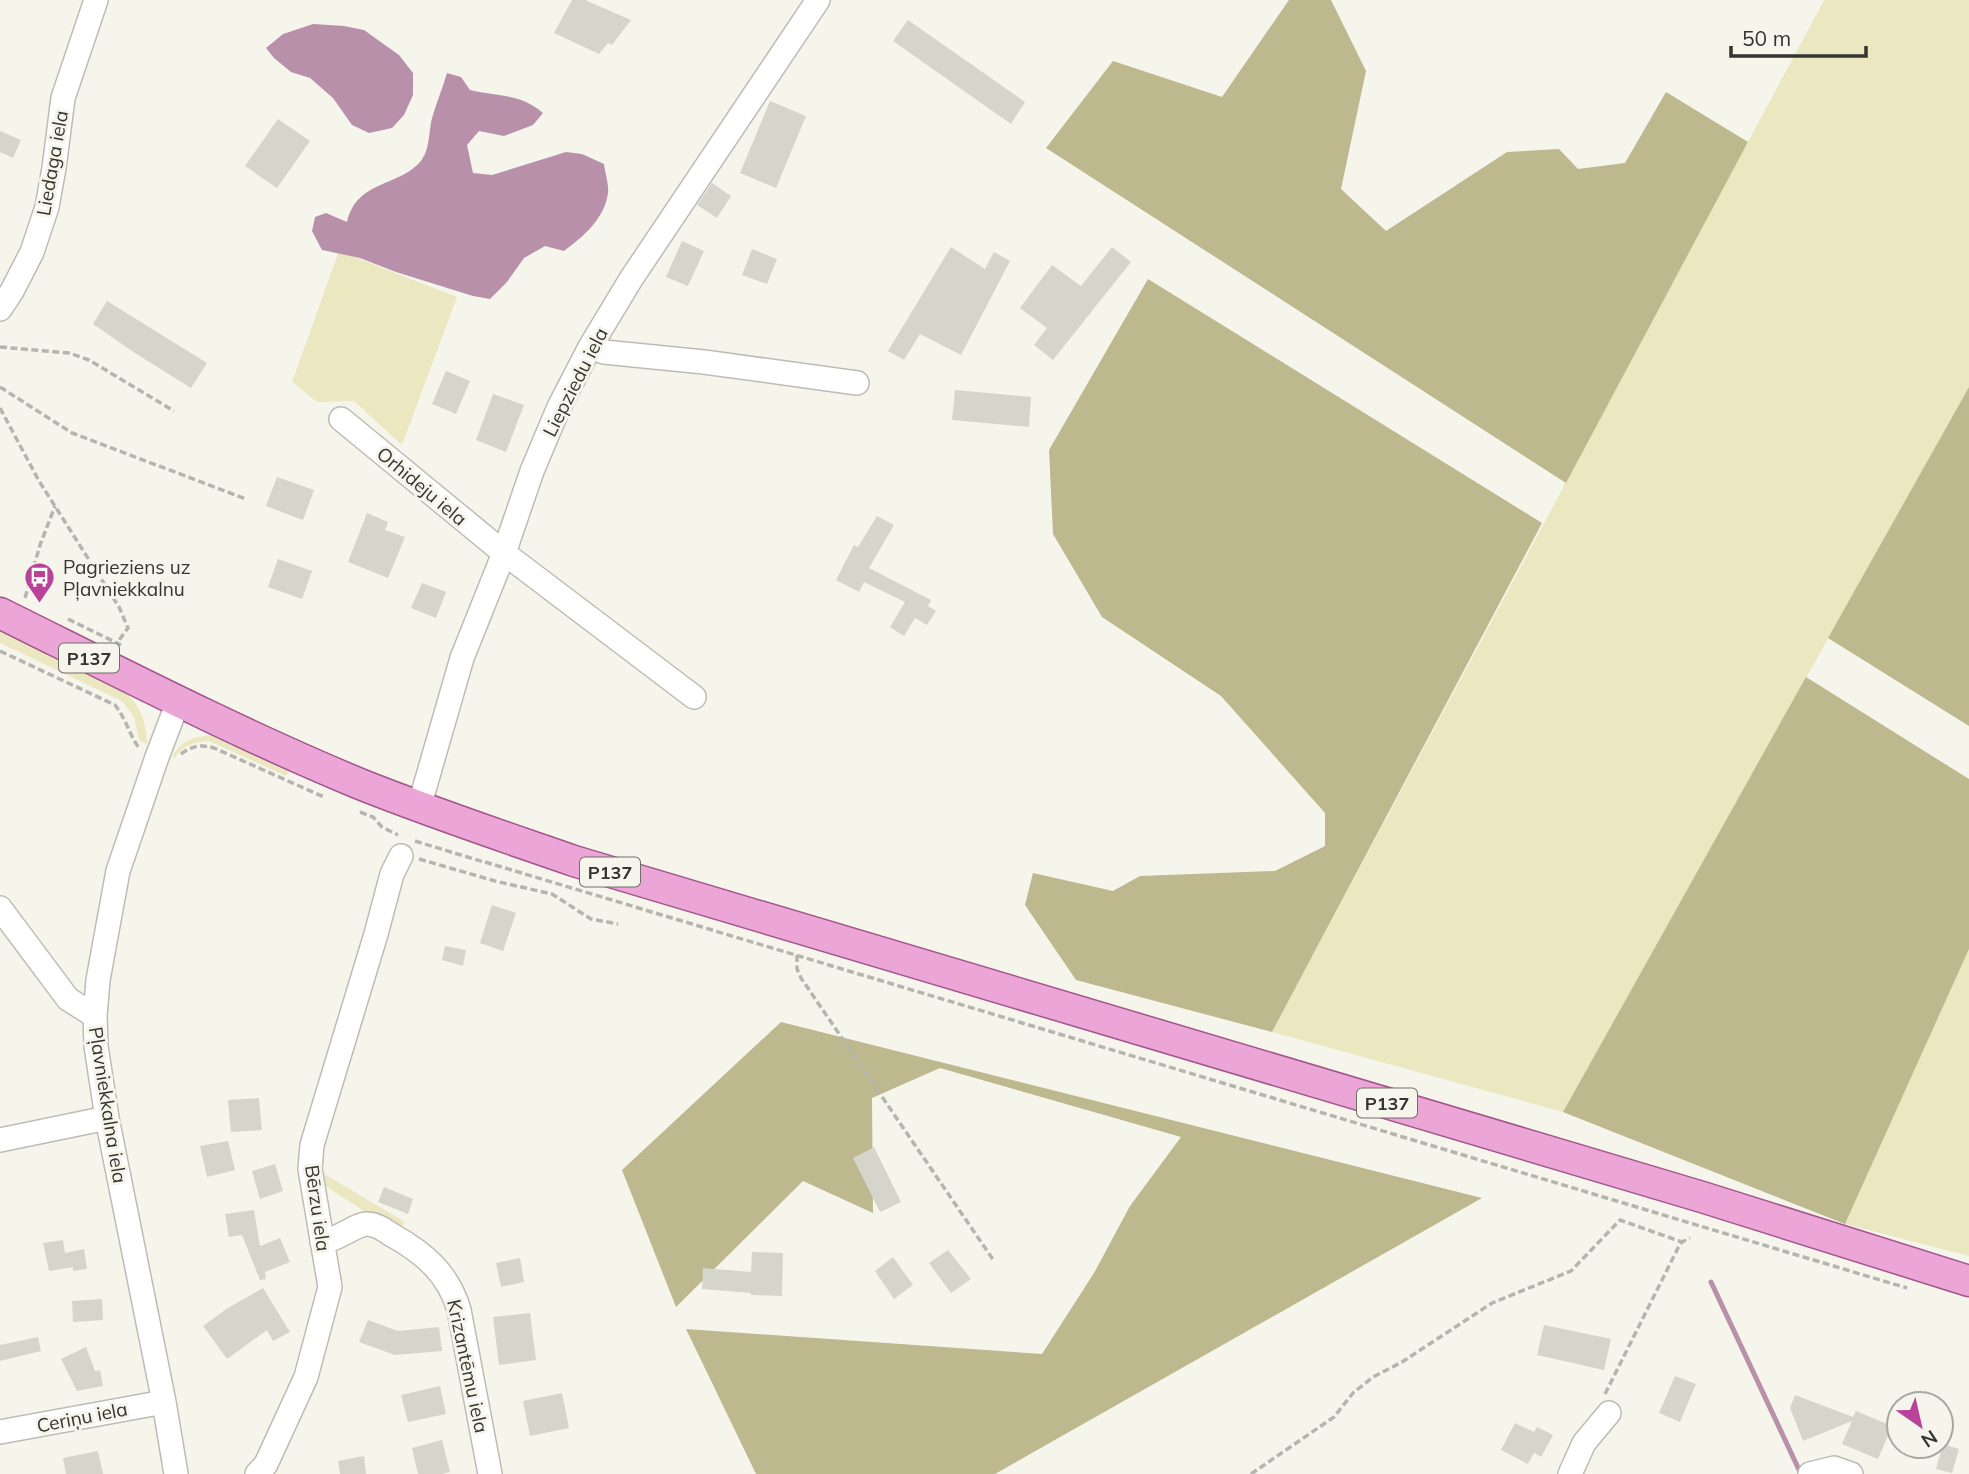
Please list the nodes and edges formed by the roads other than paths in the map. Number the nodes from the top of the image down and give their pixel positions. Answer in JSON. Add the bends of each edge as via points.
{"nodes":[{"id":1,"x":96,"y":0,"type":"edge"},
{"id":2,"x":818,"y":0,"type":"edge"},
{"id":3,"x":2,"y":306,"type":"edge"},
{"id":4,"x":590,"y":347,"type":"junction"},
{"id":5,"x":857,"y":383,"type":"dead end"},
{"id":6,"x":341,"y":419,"type":"dead end"},
{"id":7,"x":503,"y":553,"type":"junction"},
{"id":8,"x":12,"y":606,"type":"edge"},
{"id":9,"x":694,"y":697,"type":"dead end"},
{"id":10,"x":178,"y":702,"type":"junction"},
{"id":11,"x":419,"y":807,"type":"junction"},
{"id":12,"x":401,"y":856,"type":"road end"},
{"id":13,"x":0,"y":908,"type":"edge"},
{"id":14,"x":94,"y":1016,"type":"junction"},
{"id":15,"x":107,"y":1118,"type":"junction"},
{"id":16,"x":0,"y":1140,"type":"edge"},
{"id":17,"x":322,"y":1242,"type":"junction"},
{"id":18,"x":1969,"y":1281,"type":"edge"},
{"id":19,"x":164,"y":1402,"type":"junction"},
{"id":20,"x":1609,"y":1413,"type":"road end"},
{"id":21,"x":0,"y":1432,"type":"edge"},
{"id":22,"x":176,"y":1474,"type":"edge"},
{"id":23,"x":257,"y":1474,"type":"edge"},
{"id":24,"x":490,"y":1474,"type":"edge"},
{"id":25,"x":1570,"y":1474,"type":"edge"},
{"id":26,"x":1811,"y":1474,"type":"edge"},
{"id":27,"x":1851,"y":1474,"type":"edge"}],
"edges":[{"from":1,"to":3,"type":"street","name":"Liedaga iela","via":[[63,97],[47,207],[32,252]]},
{"from":2,"to":4,"type":"street","name":"Liepziedu iela"},
{"from":4,"to":5,"type":"street"},
{"from":4,"to":7,"type":"street","name":"Liepziedu iela","via":[[548,432]]},
{"from":6,"to":7,"type":"street","name":"Orhideju iela"},
{"from":7,"to":9,"type":"street","name":"Orhideju iela"},
{"from":7,"to":11,"type":"street","name":"Liepziedu iela","via":[[462,658]]},
{"from":8,"to":10,"type":"main road","number":"P137"},
{"from":10,"to":11,"type":"main road","number":"P137"},
{"from":10,"to":14,"type":"street","name":"Pļavniekkalna iela","via":[[118,871]]},
{"from":11,"to":18,"type":"main road","number":"P137","via":[[800,943],[1689,1193]]},
{"from":12,"to":17,"type":"street","name":"Bērzu iela","via":[[312,1145],[310,1169]]},
{"from":13,"to":14,"type":"street","via":[[68,999]]},
{"from":14,"to":15,"type":"street","name":"Pļavniekkalna iela"},
{"from":15,"to":16,"type":"street"},
{"from":15,"to":19,"type":"street","name":"Pļavniekkalna iela"},
{"from":17,"to":23,"type":"street","name":"Bērzu iela","via":[[330,1287],[306,1377],[266,1464]]},
{"from":17,"to":24,"type":"street","name":"Krizantēmu iela","via":[[365,1224],[377,1226],[413,1247],[453,1291]]},
{"from":19,"to":21,"type":"street","name":"Ceriņu iela"},
{"from":19,"to":22,"type":"street","name":"Pļavniekkalna iela"},
{"from":20,"to":25,"type":"street","via":[[1584,1443]]},
{"from":26,"to":27,"type":"street","via":[[1834,1468]]}]}
